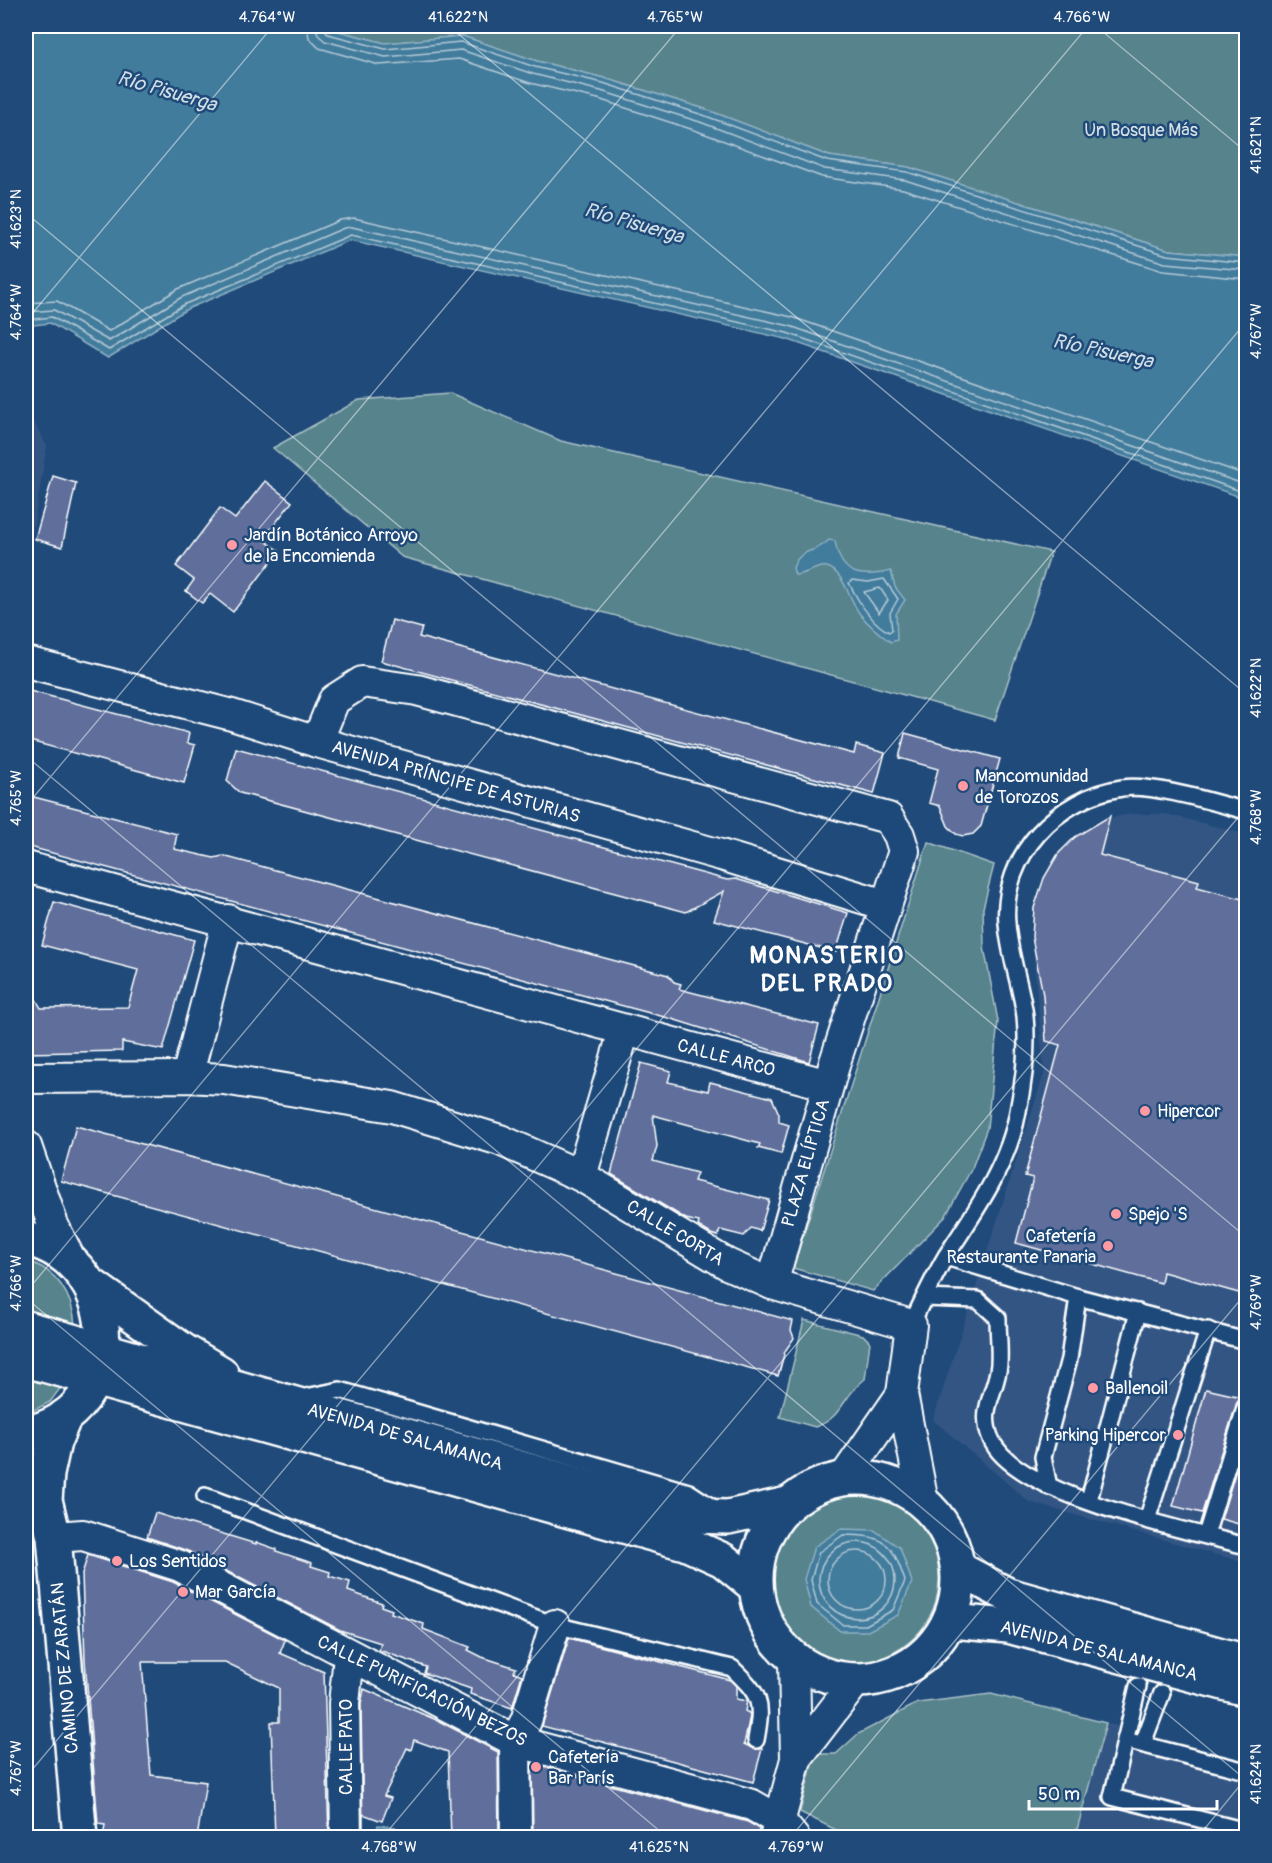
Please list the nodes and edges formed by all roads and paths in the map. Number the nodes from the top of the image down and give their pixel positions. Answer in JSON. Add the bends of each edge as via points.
{"nodes":[{"id":1,"x":26,"y":662,"type":"edge"},
{"id":2,"x":317,"y":742,"type":"junction"},
{"id":3,"x":1246,"y":811,"type":"edge"},
{"id":4,"x":26,"y":867,"type":"edge"},
{"id":5,"x":885,"y":904,"type":"junction"},
{"id":6,"x":228,"y":920,"type":"junction"},
{"id":7,"x":624,"y":1031,"type":"junction"},
{"id":8,"x":187,"y":1077,"type":"junction"},
{"id":9,"x":26,"y":1078,"type":"edge"},
{"id":10,"x":828,"y":1085,"type":"junction"},
{"id":11,"x":26,"y":1146,"type":"edge"},
{"id":12,"x":581,"y":1176,"type":"junction"},
{"id":13,"x":26,"y":1239,"type":"edge"},
{"id":14,"x":946,"y":1257,"type":"junction"},
{"id":15,"x":79,"y":1272,"type":"junction"},
{"id":16,"x":772,"y":1284,"type":"junction"},
{"id":17,"x":1078,"y":1297,"type":"junction"},
{"id":18,"x":925,"y":1298,"type":"junction"},
{"id":19,"x":1138,"y":1312,"type":"junction"},
{"id":20,"x":911,"y":1325,"type":"junction"},
{"id":21,"x":26,"y":1328,"type":"edge"},
{"id":22,"x":1208,"y":1330,"type":"junction"},
{"id":23,"x":1246,"y":1341,"type":"edge"},
{"id":24,"x":26,"y":1360,"type":"edge"},
{"id":25,"x":86,"y":1387,"type":"junction"},
{"id":26,"x":902,"y":1394,"type":"junction"},
{"id":27,"x":270,"y":1399,"type":"junction"},
{"id":28,"x":1246,"y":1405,"type":"edge"},
{"id":29,"x":26,"y":1433,"type":"edge"},
{"id":30,"x":844,"y":1478,"type":"junction"},
{"id":31,"x":35,"y":1487,"type":"edge"},
{"id":32,"x":1049,"y":1487,"type":"junction"},
{"id":33,"x":205,"y":1496,"type":"dead end"},
{"id":34,"x":1089,"y":1500,"type":"junction"},
{"id":35,"x":923,"y":1502,"type":"junction"},
{"id":36,"x":788,"y":1504,"type":"junction"},
{"id":37,"x":1147,"y":1520,"type":"junction"},
{"id":38,"x":1206,"y":1535,"type":"junction"},
{"id":39,"x":54,"y":1537,"type":"junction"},
{"id":40,"x":1246,"y":1545,"type":"edge"},
{"id":41,"x":959,"y":1569,"type":"junction"},
{"id":42,"x":755,"y":1587,"type":"junction"},
{"id":43,"x":951,"y":1621,"type":"junction"},
{"id":44,"x":555,"y":1625,"type":"junction"},
{"id":45,"x":349,"y":1657,"type":"junction"},
{"id":46,"x":794,"y":1660,"type":"junction"},
{"id":47,"x":1246,"y":1662,"type":"edge"},
{"id":48,"x":855,"y":1682,"type":"junction"},
{"id":49,"x":1138,"y":1686,"type":"dead end"},
{"id":50,"x":1246,"y":1689,"type":"edge"},
{"id":51,"x":1162,"y":1693,"type":"dead end"},
{"id":52,"x":756,"y":1740,"type":"dead end"},
{"id":53,"x":1125,"y":1740,"type":"junction"},
{"id":54,"x":515,"y":1741,"type":"junction"},
{"id":55,"x":1143,"y":1743,"type":"junction"},
{"id":56,"x":796,"y":1759,"type":"junction"},
{"id":57,"x":1246,"y":1771,"type":"edge"},
{"id":58,"x":1246,"y":1831,"type":"edge"},
{"id":59,"x":783,"y":1832,"type":"edge"},
{"id":60,"x":80,"y":1838,"type":"edge"},
{"id":61,"x":346,"y":1838,"type":"edge"},
{"id":62,"x":516,"y":1838,"type":"edge"}],
"edges":[{"from":1,"to":2,"type":"street","name":"AVENIDA PRÍNCIPE DE ASTURIAS","via":[[232,715]]},
{"from":2,"to":5,"type":"street","name":"AVENIDA PRÍNCIPE DE ASTURIAS"},
{"from":2,"to":5,"type":"street","name":"PLAZA ELÍPTICA","via":[[334,700],[362,682],[417,690],[888,818],[904,851]]},
{"from":3,"to":14,"type":"lane","via":[[1173,793],[1123,787],[1069,808],[1050,820],[1029,844],[1016,866],[1006,921],[1025,1016],[1026,1050],[1018,1113],[979,1208]]},
{"from":4,"to":6,"type":"street","name":"CALLE ARCO"},
{"from":5,"to":10,"type":"street","name":"PLAZA ELÍPTICA"},
{"from":6,"to":7,"type":"street","name":"CALLE ARCO"},
{"from":6,"to":8,"type":"street"},
{"from":7,"to":10,"type":"street","name":"CALLE ARCO"},
{"from":7,"to":12,"type":"street"},
{"from":8,"to":9,"type":"street","name":"CALLE CORTA"},
{"from":8,"to":12,"type":"street","name":"CALLE CORTA","via":[[224,1079],[392,1107],[500,1140]]},
{"from":10,"to":16,"type":"street","name":"PLAZA ELÍPTICA"},
{"from":11,"to":15,"type":"street","via":[[53,1225]]},
{"from":12,"to":16,"type":"street","name":"CALLE CORTA","via":[[727,1264]]},
{"from":13,"to":15,"type":"main road","via":[[47,1246]]},
{"from":14,"to":17,"type":"lane"},
{"from":14,"to":18,"type":"lane"},
{"from":15,"to":25,"type":"main road","name":"CAMINO DE ZARATÁN","via":[[94,1292],[103,1322]]},
{"from":15,"to":27,"type":"main road","via":[[184,1351]]},
{"from":16,"to":20,"type":"street"},
{"from":17,"to":19,"type":"lane"},
{"from":17,"to":32,"type":"lane","via":[[1069,1359],[1043,1456]]},
{"from":18,"to":20,"type":"lane"},
{"from":18,"to":32,"type":"lane","via":[[978,1300],[998,1318],[999,1366],[985,1413],[991,1440],[1010,1464]]},
{"from":19,"to":22,"type":"lane"},
{"from":19,"to":34,"type":"lane"},
{"from":20,"to":26,"type":"street"},
{"from":21,"to":25,"type":"main road","name":"AVENIDA DE SALAMANCA"},
{"from":22,"to":23,"type":"lane"},
{"from":22,"to":37,"type":"lane"},
{"from":24,"to":25,"type":"main road","name":"AVENIDA DE SALAMANCA"},
{"from":25,"to":27,"type":"main road","name":"AVENIDA DE SALAMANCA"},
{"from":25,"to":29,"type":"main road","via":[[39,1430]]},
{"from":25,"to":31,"type":"main road","name":"CAMINO DE ZARATÁN"},
{"from":25,"to":42,"type":"main road","name":"AVENIDA DE SALAMANCA","via":[[146,1394],[686,1543],[723,1560]]},
{"from":26,"to":30,"type":"street"},
{"from":26,"to":35,"type":"street"},
{"from":27,"to":36,"type":"main road","name":"AVENIDA DE SALAMANCA","via":[[691,1516],[728,1517]]},
{"from":28,"to":38,"type":"lane"},
{"from":30,"to":35,"type":"main road","via":[[888,1483]]},
{"from":30,"to":36,"type":"main road","via":[[817,1486]]},
{"from":31,"to":39,"type":"main road","name":"CAMINO DE ZARATÁN"},
{"from":32,"to":34,"type":"lane"},
{"from":33,"to":44,"type":"lane"},
{"from":34,"to":37,"type":"lane"},
{"from":35,"to":41,"type":"main road","via":[[945,1529]]},
{"from":36,"to":42,"type":"main road","via":[[760,1545]]},
{"from":37,"to":38,"type":"lane"},
{"from":38,"to":40,"type":"lane"},
{"from":39,"to":45,"type":"street","name":"CALLE PURIFICACIÓN BEZOS","via":[[83,1535],[180,1566]]},
{"from":39,"to":60,"type":"main road","name":"CAMINO DE ZARATÁN"},
{"from":41,"to":43,"type":"main road"},
{"from":41,"to":47,"type":"main road","name":"AVENIDA DE SALAMANCA","via":[[1008,1596]]},
{"from":42,"to":46,"type":"main road","via":[[759,1610],[773,1638]]},
{"from":43,"to":48,"type":"main road","via":[[928,1653],[892,1676]]},
{"from":43,"to":50,"type":"main road","name":"AVENIDA DE SALAMANCA","via":[[1008,1626]]},
{"from":44,"to":52,"type":"lane","via":[[732,1668],[751,1686],[762,1709]]},
{"from":44,"to":54,"type":"street","via":[[526,1720]]},
{"from":45,"to":54,"type":"street","name":"CALLE PURIFICACIÓN BEZOS"},
{"from":45,"to":61,"type":"street","name":"CALLE PATO","via":[[344,1703]]},
{"from":46,"to":48,"type":"main road"},
{"from":46,"to":56,"type":"street"},
{"from":48,"to":56,"type":"street"},
{"from":49,"to":53,"type":"lane"},
{"from":51,"to":55,"type":"lane"},
{"from":53,"to":55,"type":"lane"},
{"from":53,"to":58,"type":"lane","via":[[1112,1797]]},
{"from":54,"to":59,"type":"street","name":"CALLE PURIFICACIÓN BEZOS","via":[[752,1805]]},
{"from":54,"to":62,"type":"street"},
{"from":55,"to":57,"type":"lane"},
{"from":56,"to":59,"type":"street"}]}
